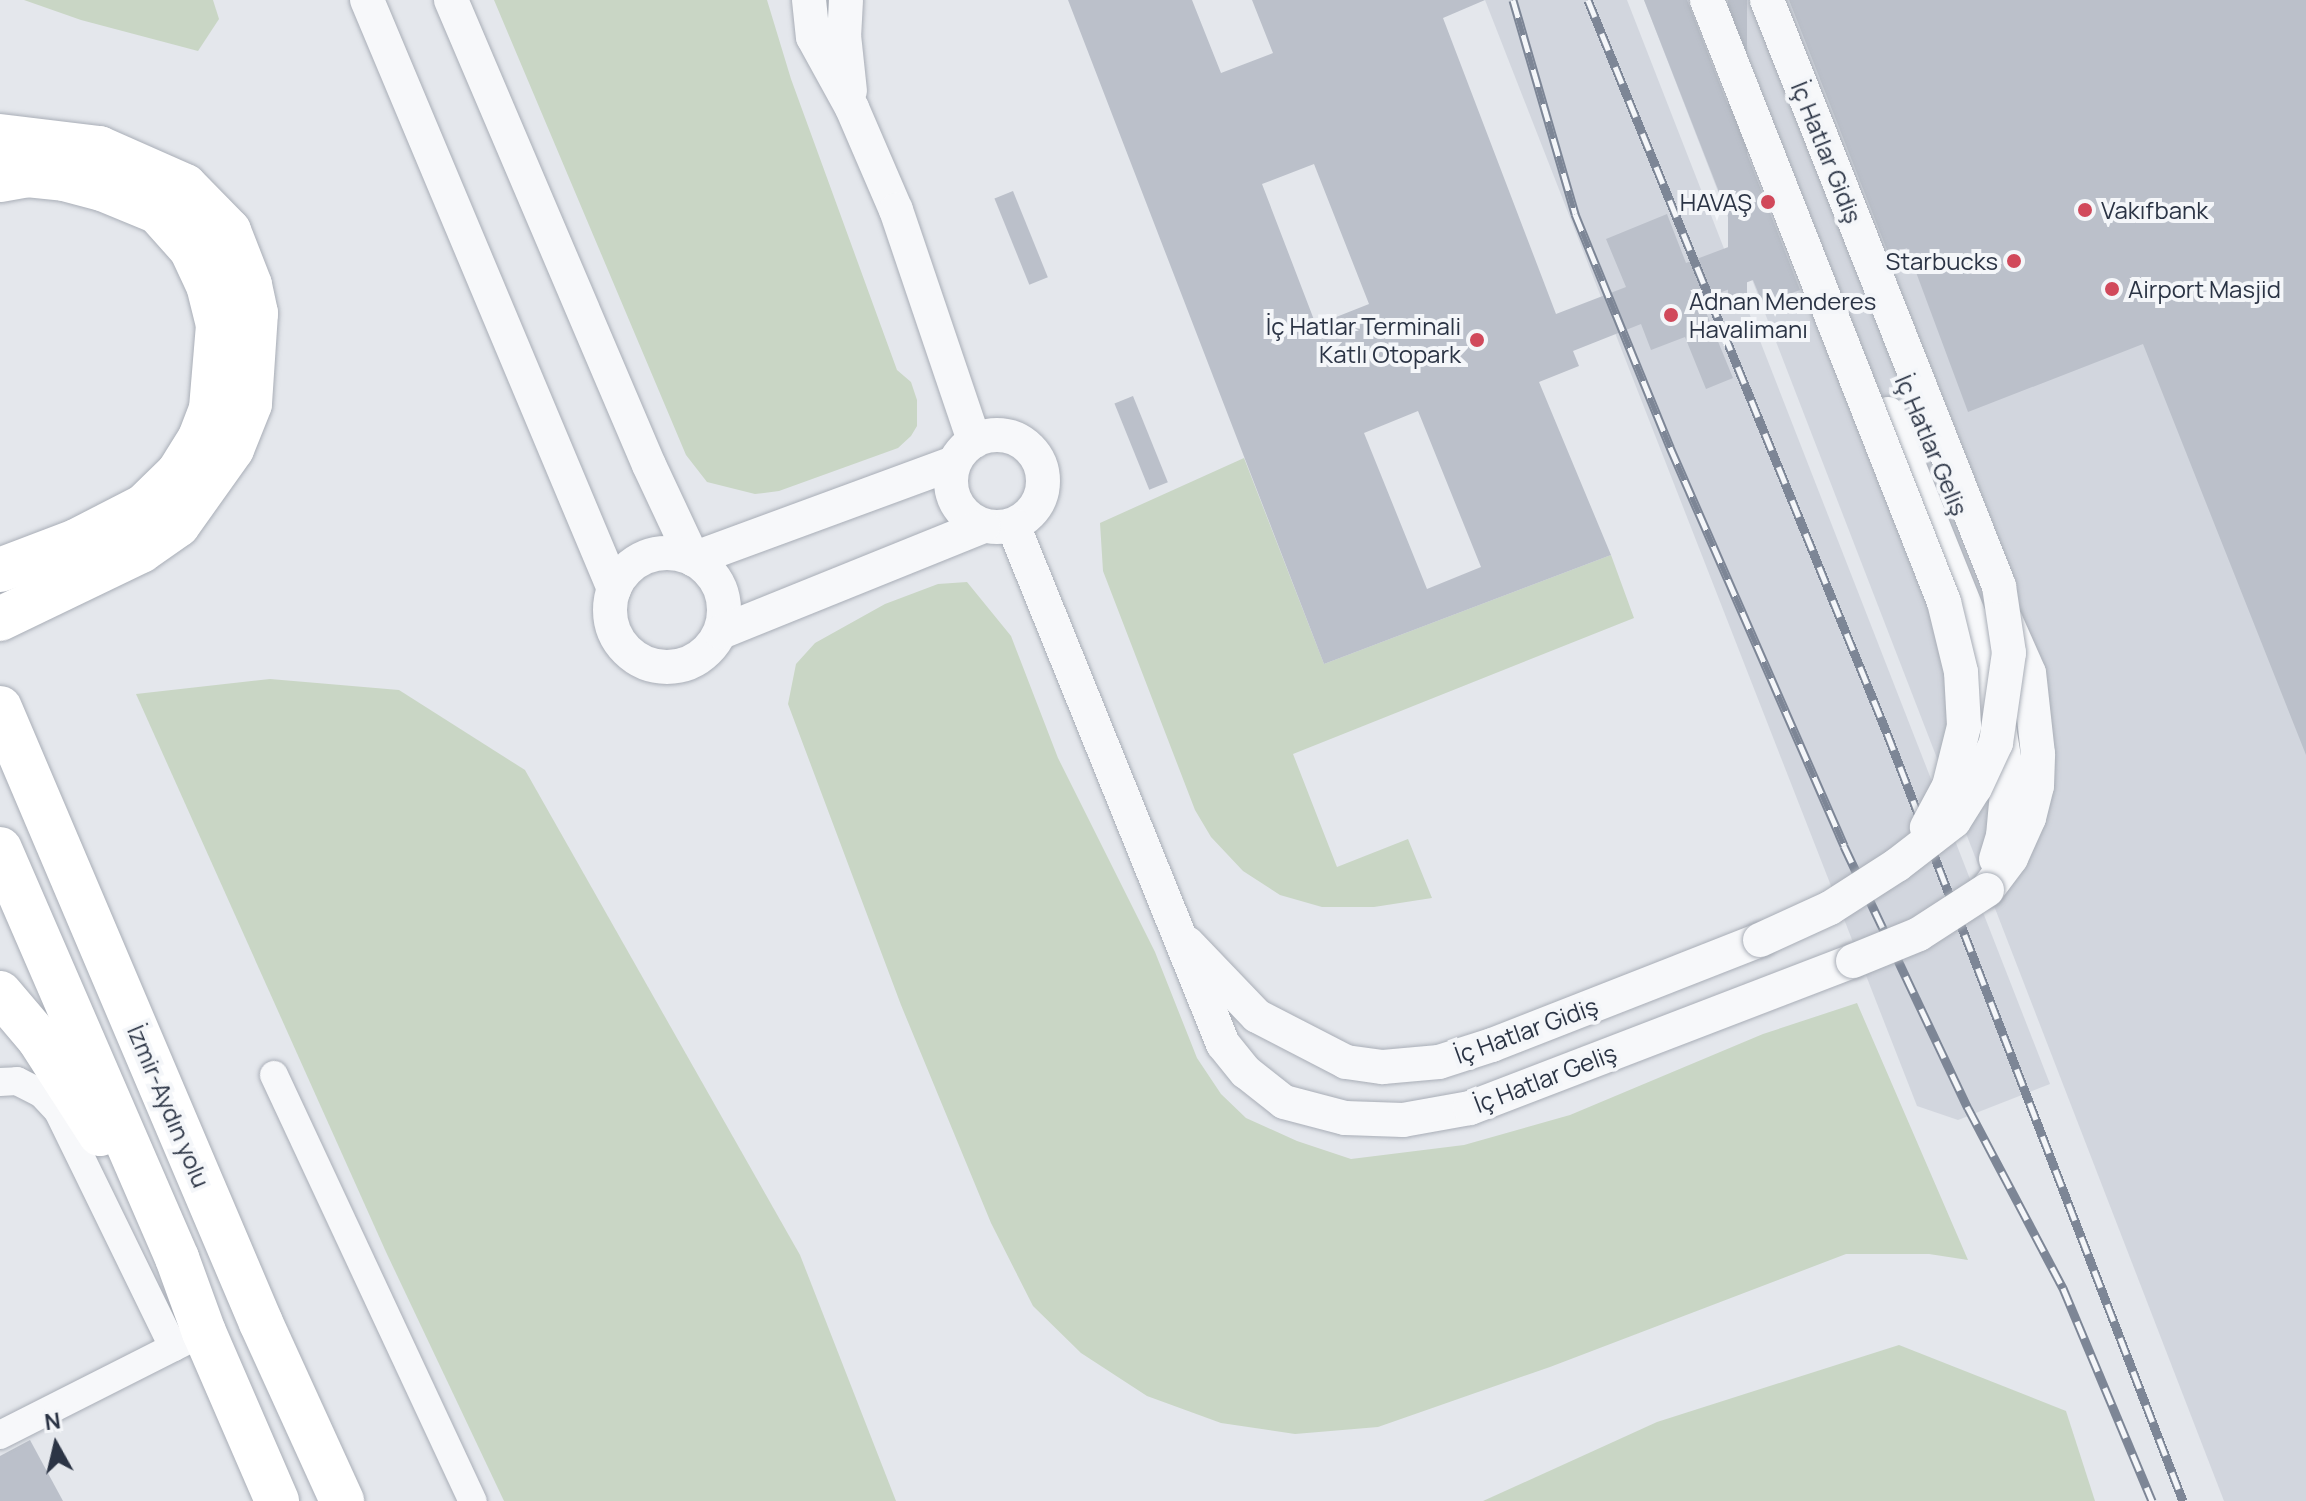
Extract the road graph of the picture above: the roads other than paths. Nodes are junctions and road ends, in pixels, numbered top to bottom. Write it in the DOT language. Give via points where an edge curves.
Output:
graph roads {
  1 [pos="367,0"];
  2 [pos="451,0"];
  3 [pos="809,0"];
  4 [pos="846,0"];
  5 [pos="1707,0"];
  6 [pos="1721,0"];
  7 [pos="1753,0"];
  8 [pos="1767,0"];
  9 [pos="852,108"];
  10 [pos="0,136"];
  11 [pos="0,180"];
  12 [pos="964,452"];
  13 [pos="998,525"];
  14 [pos="693,559"];
  15 [pos="0,570"];
  16 [pos="614,589"];
  17 [pos="16,612"];
  18 [pos="721,632"];
  19 [pos="0,708"];
  20 [pos="0,849"];
  21 [pos="1897,865"];
  22 [pos="1987,890"];
  23 [pos="1173,928"];
  24 [pos="0,993"];
  25 [pos="274,1075"];
  26 [pos="0,1082"];
  27 [pos="177,1258"];
  28 [pos="189,1339"];
  29 [pos="0,1435"];
  30 [pos="277,1501"];
  31 [pos="342,1501"];
  32 [pos="473,1501"];
  1 -- 16 [label="street"];
  2 -- 14 [label="street"];
  3 -- 9 [label="street" via="813,37"];
  4 -- 9 [label="street"];
  5 -- 21 [label="street, İç Hatlar Gidiş, bridge" via="1944,602 1961,672 1964,726 1949,786 1928,826"];
  6 -- 22 [label="street, İç Hatlar Geliş" via="1970,618 1993,692 2008,781 2003,836"];
  7 -- 22 [label="street, İç Hatlar Geliş" via="1919,419 2029,673 2037,786 2011,858"];
  8 -- 21 [label="street, İç Hatlar Gidiş, bridge" via="1999,586 2009,653 1996,743 1954,821"];
  9 -- 12 [label="street" via="896,210"];
  10 -- 17 [label="highway" via="99,148 185,186 229,231 256,313 250,404 232,449 178,525 141,551"];
  11 -- 15 [label="highway" via="27,175 64,179 158,212 191,249 218,325 211,409 179,472 144,506 76,541"];
  12 -- 13 [label="street" via="952,493 958,507"];
  12 -- 13 [label="street" via="1004,435 1031,449 1040,461 1044,476 1037,507"];
  12 -- 14 [label="street"];
  13 -- 18 [label="street"];
  13 -- 23 [label="street, İç Hatlar Geliş"];
  14 -- 16 [label="street" via="666,554 638,561"];
  14 -- 18 [label="street" via="719,586 724,604"];
  16 -- 18 [label="street" via="610,607 616,634 633,656 650,664 687,664"];
  19 -- 31 [label="highway, İzmir-Aydın yolu"];
  20 -- 27 [label="highway"];
  21 -- 23 [label="street, İç Hatlar Gidiş, bridge" via="1830,908 1760,940 1492,1045 1439,1062 1383,1067 1346,1062 1257,1016"];
  22 -- 23 [label="street, İç Hatlar Geliş, bridge" via="1919,934 1853,961 1470,1108 1403,1120 1345,1118 1284,1102 1246,1072 1223,1044"];
  24 -- 27 [label="highway" via="39,1039"];
  25 -- 32 [label="street"];
  26 -- 28 [label="street" via="17,1081 42,1094 58,1111"];
  27 -- 28 [label="highway"];
  28 -- 29 [label="street"];
  28 -- 30 [label="highway"];
}
